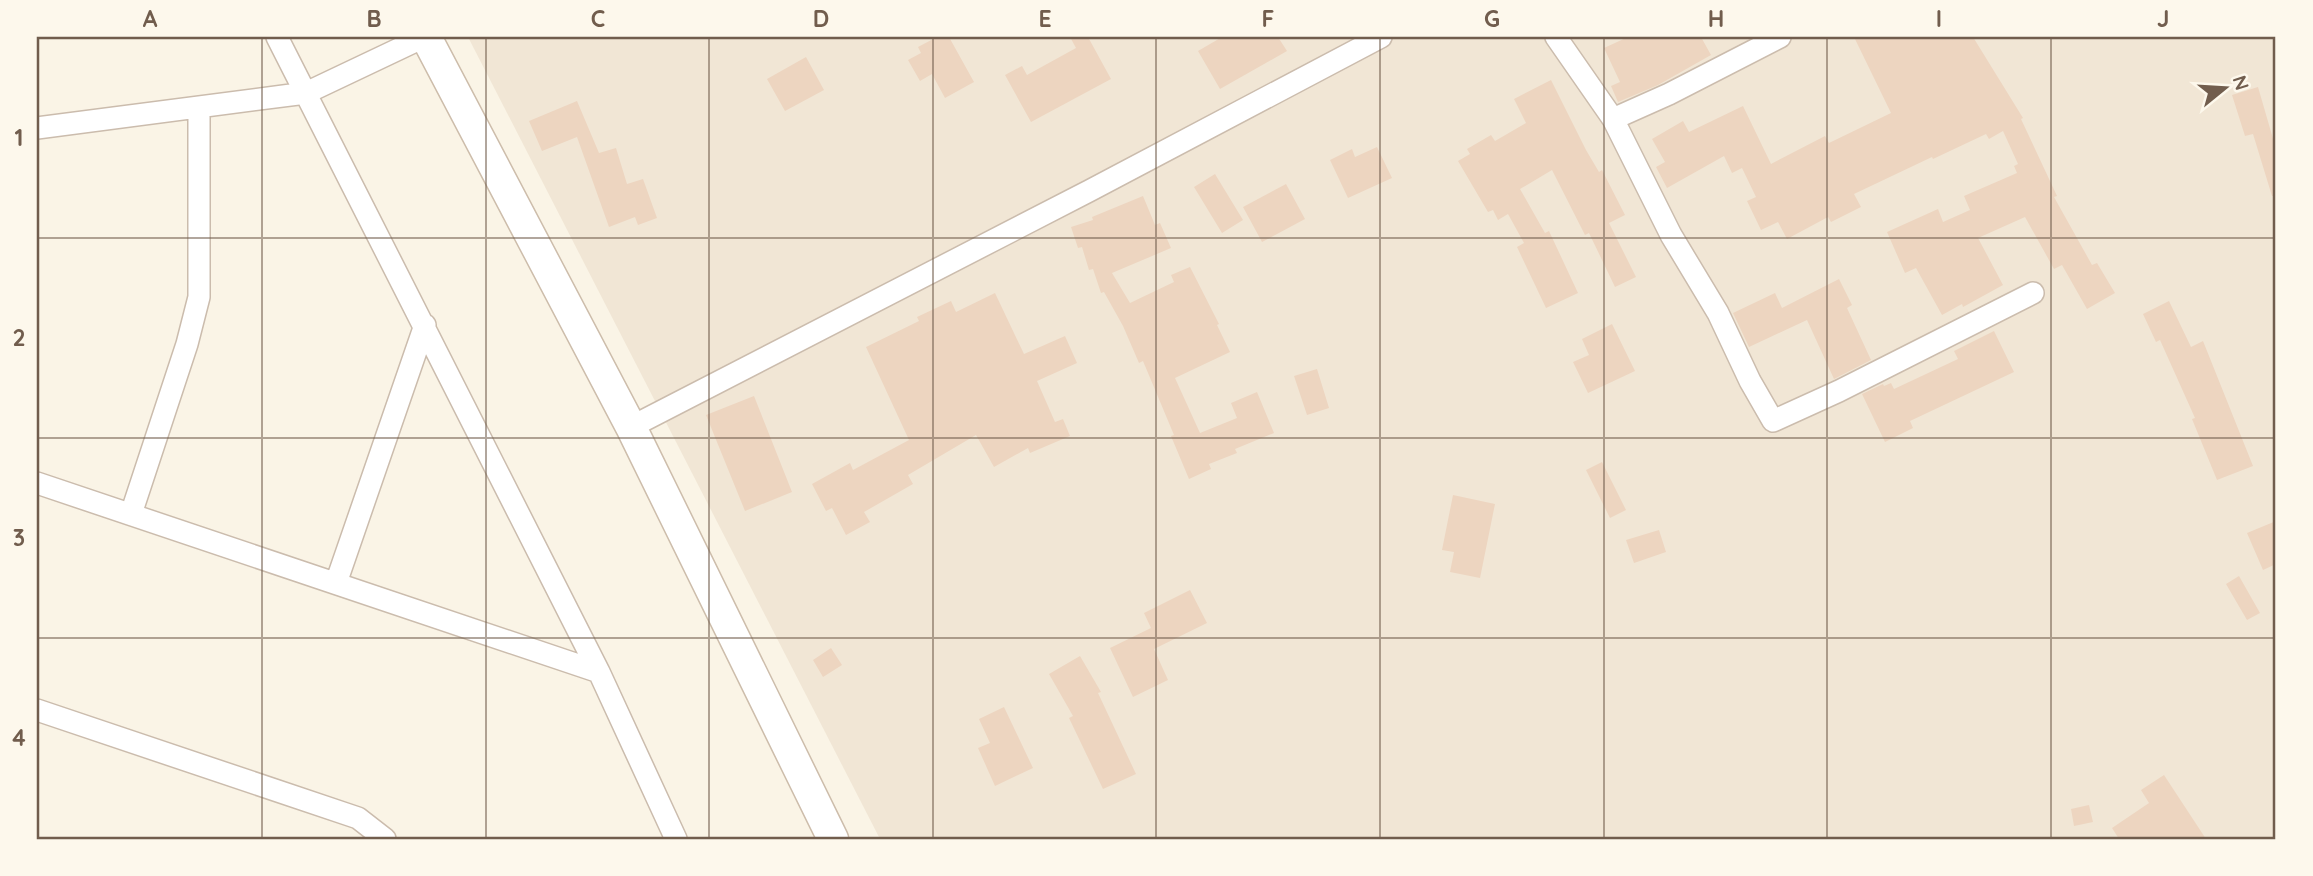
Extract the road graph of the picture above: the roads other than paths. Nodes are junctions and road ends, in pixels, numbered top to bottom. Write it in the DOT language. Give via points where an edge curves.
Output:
graph roads {
  1 [pos="277,37"];
  2 [pos="425,37"];
  3 [pos="1381,37"];
  4 [pos="1556,37"];
  5 [pos="1780,37"];
  6 [pos="306,93"];
  7 [pos="199,107"];
  8 [pos="1613,119"];
  9 [pos="37,128"];
  10 [pos="2033,293"];
  11 [pos="425,325"];
  12 [pos="631,427"];
  13 [pos="37,482"];
  14 [pos="131,514"];
  15 [pos="335,583"];
  16 [pos="599,672"];
  17 [pos="37,710"];
  18 [pos="385,839"];
  19 [pos="676,839"];
  20 [pos="833,839"];
  1 -- 6 [label="street"];
  2 -- 6 [label="street"];
  2 -- 12 [label="street"];
  3 -- 12 [label="street"];
  4 -- 8 [label="street"];
  5 -- 8 [label="street"];
  6 -- 7 [label="street"];
  6 -- 11 [label="street"];
  7 -- 9 [label="street"];
  7 -- 14 [label="street" via="199,297"];
  8 -- 10 [label="street" via="1773,421"];
  11 -- 15 [label="street"];
  11 -- 16 [label="street"];
  12 -- 20 [label="street"];
  13 -- 14 [label="street"];
  14 -- 15 [label="street"];
  15 -- 16 [label="street"];
  16 -- 19 [label="street"];
  17 -- 18 [label="street" via="358,818"];
}
